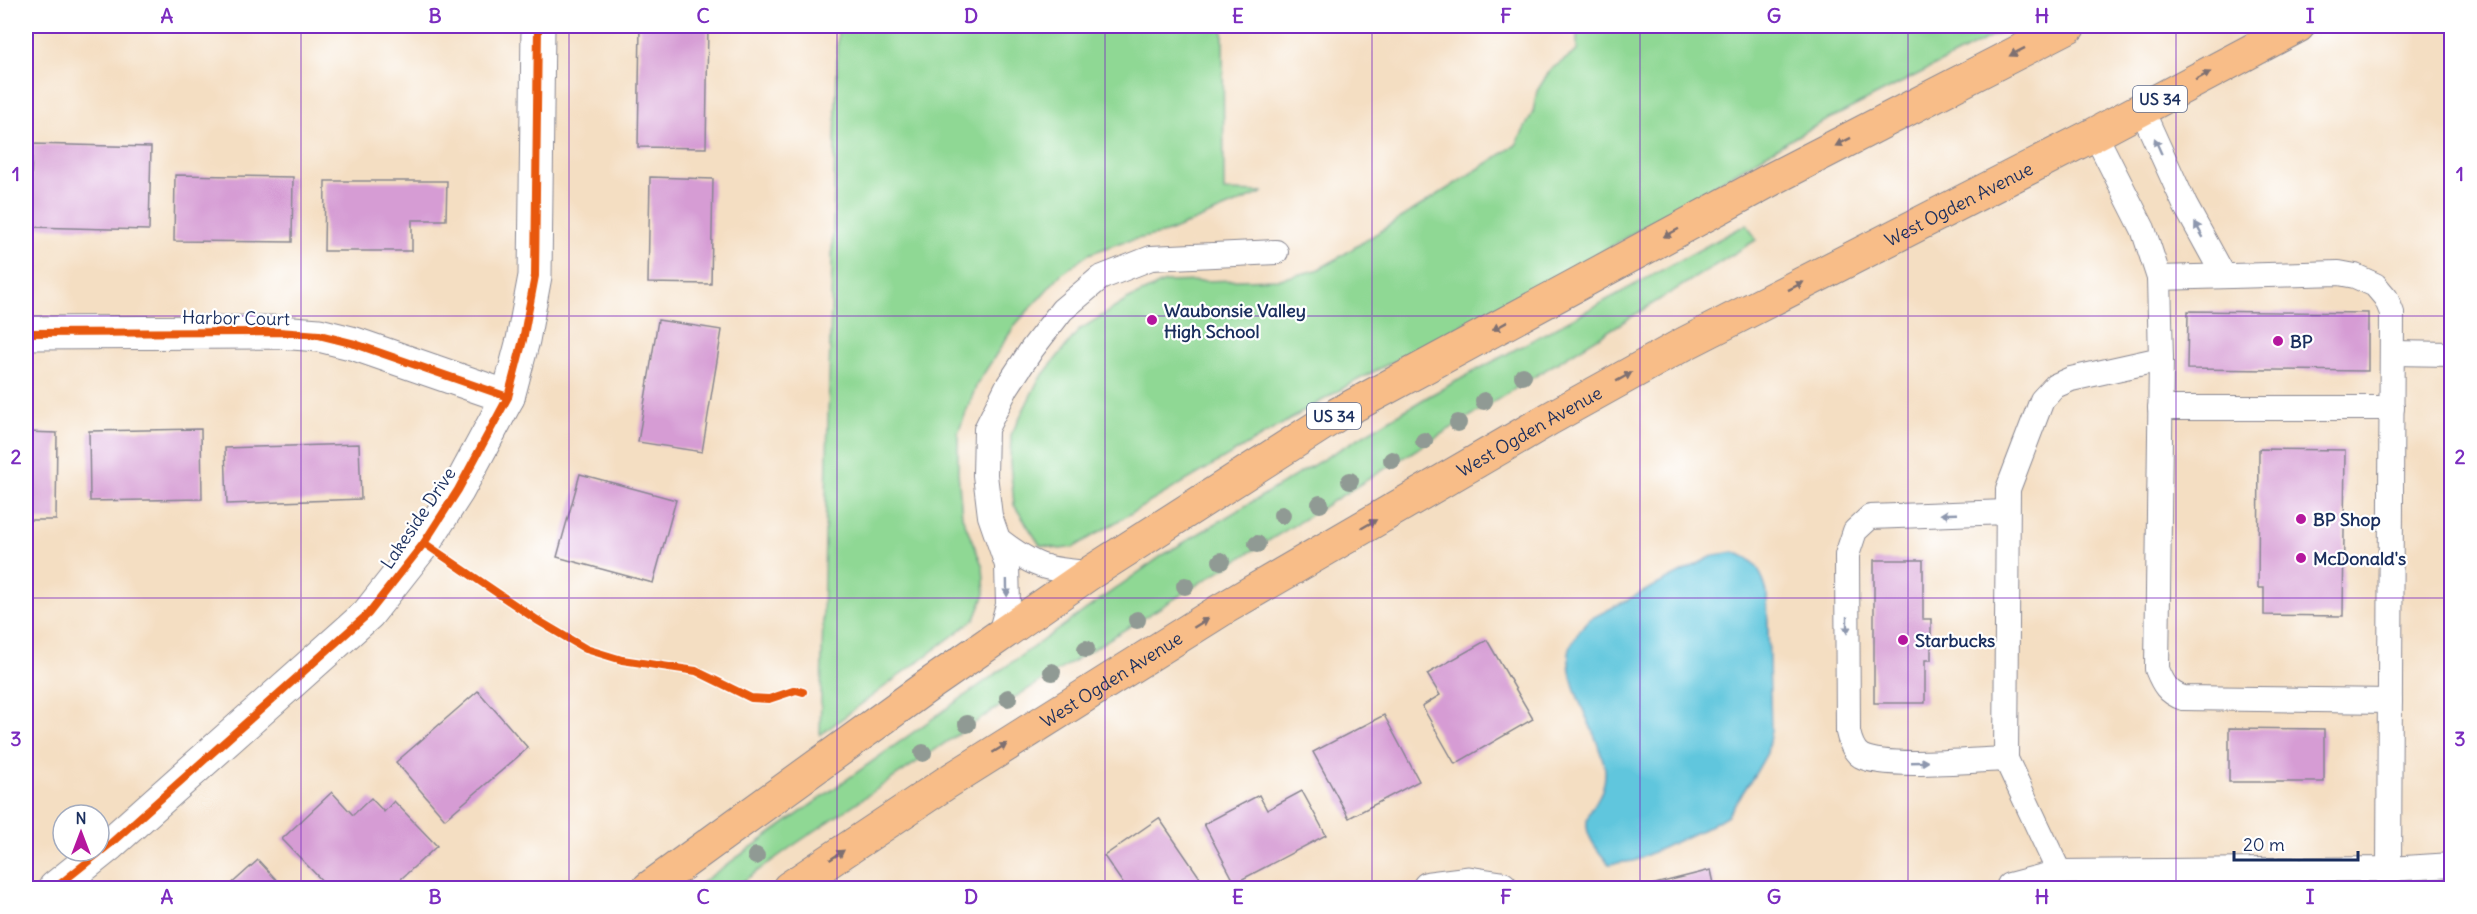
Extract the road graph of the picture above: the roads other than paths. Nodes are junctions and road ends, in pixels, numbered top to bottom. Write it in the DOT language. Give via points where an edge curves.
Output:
graph roads {
  1 [pos="538,26"];
  2 [pos="2068,26"];
  3 [pos="2298,26"];
  4 [pos="2141,108"];
  5 [pos="2095,134"];
  6 [pos="1276,252"];
  7 [pos="2224,276"];
  8 [pos="2159,278"];
  9 [pos="26,333"];
  10 [pos="2392,353"];
  11 [pos="2451,354"];
  12 [pos="2161,359"];
  13 [pos="508,397"];
  14 [pos="2160,408"];
  15 [pos="2392,408"];
  16 [pos="2007,512"];
  17 [pos="999,540"];
  18 [pos="1090,573"];
  19 [pos="999,637"];
  20 [pos="2390,701"];
  21 [pos="2006,759"];
  22 [pos="2451,865"];
  23 [pos="2059,872"];
  24 [pos="2389,879"];
  25 [pos="55,888"];
  26 [pos="649,888"];
  27 [pos="789,888"];
  28 [pos="1429,888"];
  29 [pos="1501,888"];
  30 [pos="2009,888"];
  1 -- 13 [label="street, Lakeside Drive" via="535,276"];
  2 -- 18 [label="main road, US 34, one-way" via="1772,179 1338,414"];
  4 -- 3 [label="main road, West Ogden Avenue / US 34, one-way"];
  4 -- 5 [label="main road, West Ogden Avenue / US 34"];
  7 -- 4 [label="lane, one-way" via="2180,194"];
  5 -- 8 [label="lane" via="2143,229"];
  27 -- 5 [label="main road, West Ogden Avenue / US 34, one-way" via="946,783 1221,610 1549,419 1684,344"];
  6 -- 17 [label="lane" via="1151,258 1100,278 1062,310 1006,387 986,429 985,475 990,516"];
  7 -- 8 [label="lane"];
  7 -- 10 [label="lane" via="2339,273 2375,285 2392,313"];
  8 -- 12 [label="lane"];
  9 -- 13 [label="street, Harbor Court" via="279,332 319,336 356,344"];
  10 -- 11 [label="lane"];
  10 -- 15 [label="lane"];
  12 -- 14 [label="lane"];
  12 -- 16 [label="lane" via="2055,386 2042,400 2008,489"];
  13 -- 25 [label="street, Lakeside Drive" via="458,490 424,543 368,614 110,844"];
  14 -- 15 [label="lane"];
  14 -- 20 [label="lane" via="2157,669 2167,689 2183,698"];
  15 -- 20 [label="lane"];
  16 -- 21 [label="lane"];
  16 -- 21 [label="lane, one-way" via="1870,517 1855,531 1847,555 1848,732 1856,751 1886,763"];
  17 -- 18 [label="lane" via="1022,558 1052,570"];
  17 -- 19 [label="lane, one-way" via="1007,565 1008,605"];
  18 -- 19 [label="main road, US 34"];
  19 -- 26 [label="main road, US 34"];
  20 -- 24 [label="lane"];
  21 -- 23 [label="lane"];
  22 -- 24 [label="lane"];
  23 -- 24 [label="lane"];
  23 -- 30 [label="lane"];
  28 -- 29 [label="street" via="1468,883"];
}
